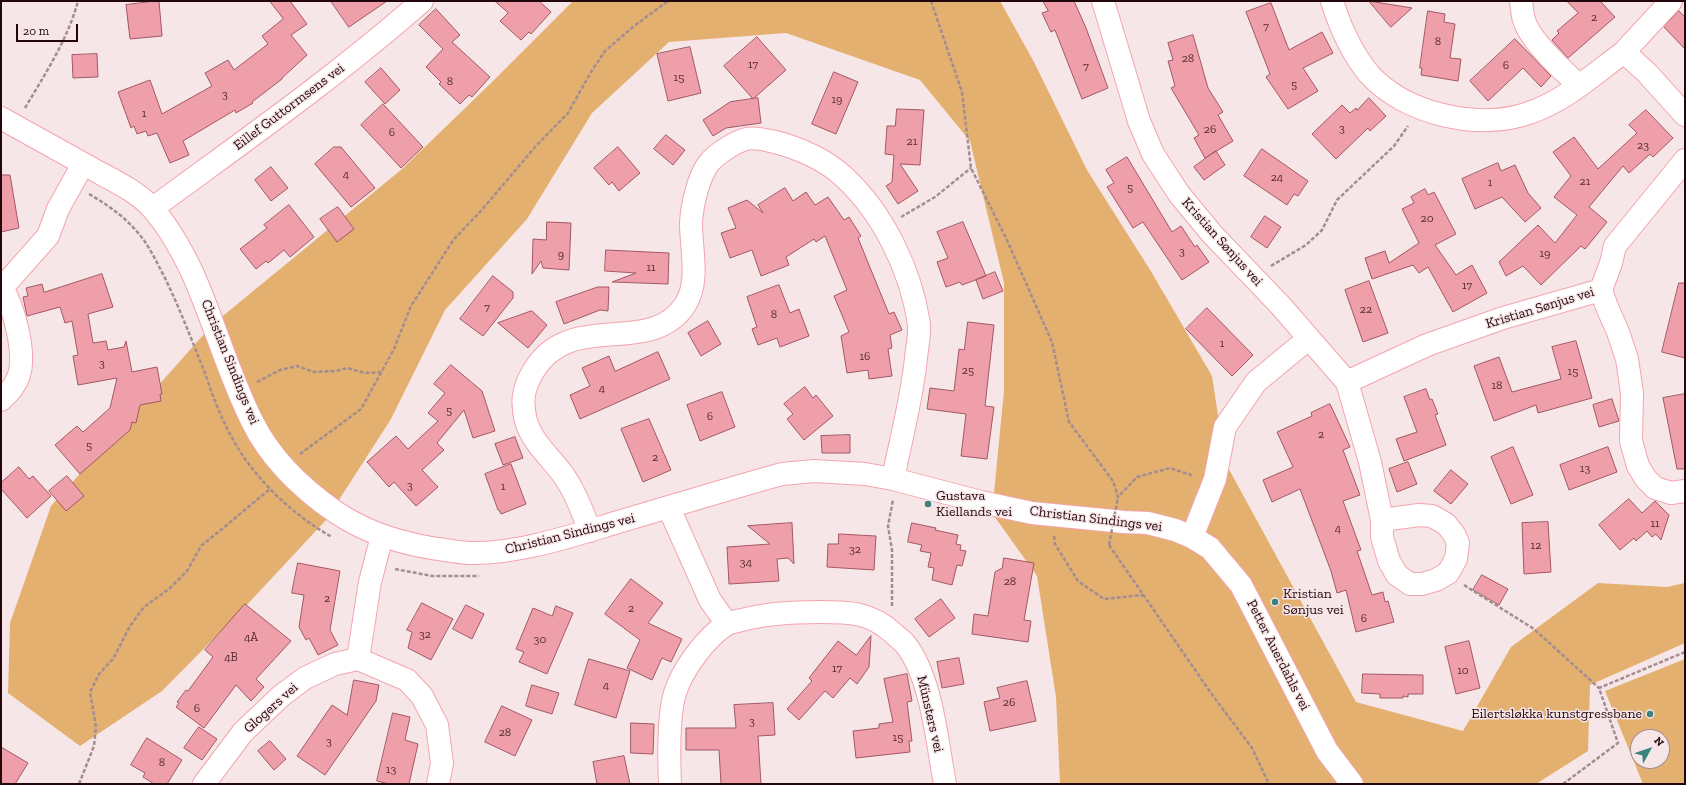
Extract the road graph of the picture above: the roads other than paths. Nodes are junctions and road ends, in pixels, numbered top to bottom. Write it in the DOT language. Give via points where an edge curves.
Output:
graph roads {
  1 [pos="422,1"];
  2 [pos="1103,1"];
  3 [pos="1332,1"];
  4 [pos="1521,1"];
  5 [pos="1671,1"];
  6 [pos="1624,52"];
  7 [pos="1579,86"];
  8 [pos="1685,115"];
  9 [pos="8,122"];
  10 [pos="1685,160"];
  11 [pos="83,164"];
  12 [pos="153,208"];
  13 [pos="1,288"];
  14 [pos="1601,290"];
  15 [pos="1308,340"];
  16 [pos="1347,382"];
  17 [pos="1,400"];
  18 [pos="1685,491"];
  19 [pos="891,492"];
  20 [pos="669,508"];
  21 [pos="1382,520"];
  22 [pos="590,531"];
  23 [pos="382,536"];
  24 [pos="1192,537"];
  25 [pos="728,624"];
  26 [pos="358,659"];
  27 [pos="204,784"];
  28 [pos="438,784"];
  29 [pos="670,784"];
  30 [pos="945,784"];
  31 [pos="1352,784"];
  1 -- 12 [label="street, Eillef Guttormsens vei" via="389,30 250,138"];
  2 -- 15 [label="street, Kristian Sønjus vei" via="1139,121 1153,154 1179,194 1212,234 1280,305"];
  3 -- 7 [label="street" via="1355,55 1370,75 1392,93 1421,108 1460,118 1512,118 1555,102"];
  4 -- 7 [label="street" via="1524,20 1529,30 1546,53"];
  5 -- 6 [label="street"];
  6 -- 7 [label="street"];
  6 -- 8 [label="street"];
  9 -- 11 [label="street, Christian Sindings vei"];
  10 -- 14 [label="street" via="1615,246"];
  11 -- 12 [label="street, Christian Sindings vei" via="142,198"];
  11 -- 13 [label="street" via="58,209 48,236"];
  12 -- 23 [label="street, Christian Sindings vei" via="180,247 204,299 253,422 282,466 318,500 350,521"];
  13 -- 17 [label="street" via="15,323 21,364 19,376"];
  14 -- 16 [label="street, Kristian Sønjus vei" via="1503,318 1427,345"];
  14 -- 18 [label="street" via="1627,359 1632,393 1631,441 1638,466 1655,488 1671,493"];
  15 -- 16 [label="street, Kristian Sønjus vei"];
  15 -- 24 [label="street" via="1256,382 1225,427 1215,479"];
  16 -- 21 [label="street, Kristian Sønjus vei" via="1370,462"];
  19 -- 20 [label="street, Christian Sindings vei" via="847,472 814,471 782,474"];
  19 -- 22 [label="street" via="913,388 920,327 912,289 901,260 884,227 844,176 796,148 770,141 747,139 723,150 708,163 698,185 691,222 694,267 691,292 684,306 661,326 637,333 594,335 568,341 552,349 526,382 523,401 529,430 567,480 578,499"];
  19 -- 24 [label="street, Christian Sindings vei" via="982,502 1032,513 1148,523"];
  20 -- 22 [label="street, Christian Sindings vei"];
  20 -- 25 [label="street" via="710,600"];
  21 -- 21 [label="street, Kristian Sønjus vei" via="1382,537 1389,561 1397,575 1410,584 1422,584 1448,573 1456,559 1458,543 1446,524 1432,516 1419,515"];
  22 -- 23 [label="street, Christian Sindings vei" via="504,551 469,554 414,546"];
  23 -- 26 [label="street" via="370,582"];
  24 -- 31 [label="street, Petter Auerdahls vei" via="1210,548 1241,585 1327,751"];
  25 -- 29 [label="street, Münsters vei" via="695,655 675,693 671,716"];
  25 -- 30 [label="street, Münsters vei" via="748,618 790,612 857,613 878,620 905,644 923,675"];
  26 -- 27 [label="street, Glogers vei" via="335,664 305,678 281,696 243,732"];
  26 -- 28 [label="street" via="407,680 422,696 437,725 442,763"];
}
